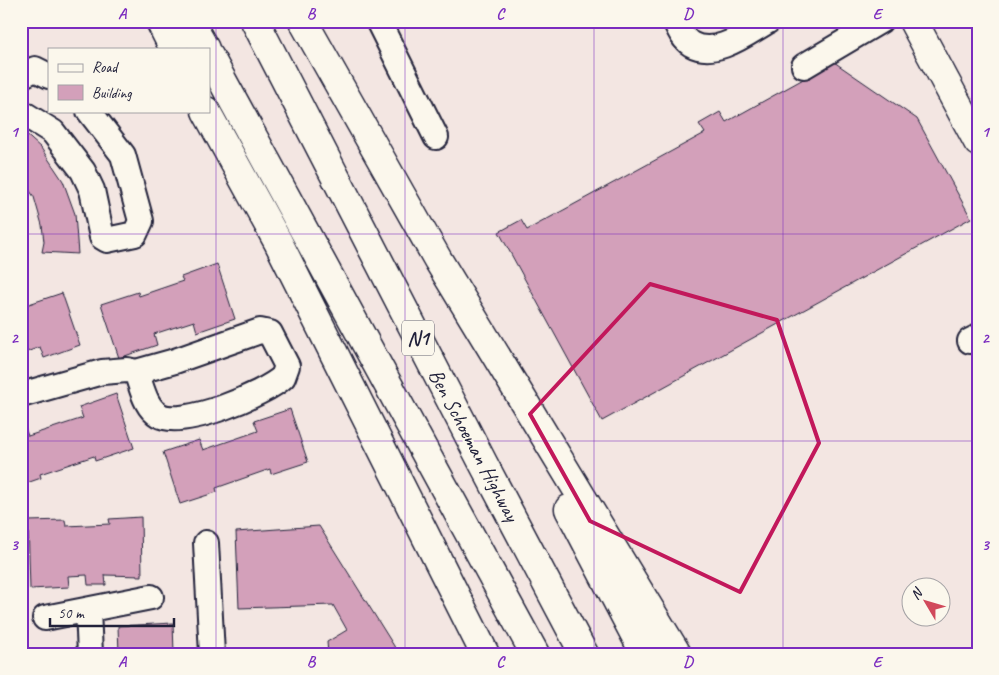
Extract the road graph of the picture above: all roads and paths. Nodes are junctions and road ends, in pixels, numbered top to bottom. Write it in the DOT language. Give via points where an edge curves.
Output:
graph roads {
  1 [pos="160,21"];
  2 [pos="189,21"];
  3 [pos="255,21"];
  4 [pos="303,21"];
  5 [pos="378,21"];
  6 [pos="675,21"];
  7 [pos="768,21"];
  8 [pos="880,21"];
  9 [pos="913,21"];
  10 [pos="174,48"];
  11 [pos="204,48"];
  12 [pos="210,58"];
  13 [pos="804,66"];
  14 [pos="21,76"];
  15 [pos="48,76"];
  16 [pos="21,112"];
  17 [pos="90,112"];
  18 [pos="207,112"];
  19 [pos="436,137"];
  20 [pos="978,142"];
  21 [pos="278,242"];
  22 [pos="438,260"];
  23 [pos="136,372"];
  24 [pos="21,395"];
  25 [pos="206,543"];
  26 [pos="151,597"];
  27 [pos="88,610"];
  28 [pos="46,618"];
  29 [pos="90,654"];
  30 [pos="212,654"];
  31 [pos="485,654"];
  32 [pos="500,654"];
  33 [pos="535,654"];
  34 [pos="584,654"];
  35 [pos="645,654"];
  36 [pos="677,654"];
  1 -- 10 [label="main road"];
  2 -- 11 [label="main road"];
  3 -- 34 [label="main road, Ben Schoeman Highway / N1"];
  4 -- 22 [label="main road"];
  5 -- 19 [label="street"];
  6 -- 7 [label="street" via="690,44 710,47 723,46"];
  8 -- 13 [label="street"];
  9 -- 20 [label="main road"];
  12 -- 33 [label="main road, N1"];
  14 -- 15 [label="street" via="35,69"];
  16 -- 17 [label="street" via="53,132 83,171 92,190 102,237 107,240 135,234 141,221 123,155"];
  18 -- 21 [label="main road"];
  21 -- 31 [label="main road"];
  21 -- 32 [label="main road"];
  22 -- 35 [label="main road"];
  22 -- 36 [label="main road"];
  23 -- 23 [label="street" via="175,362 260,330 270,333 287,366 283,377 262,391 205,413 178,418 160,416 150,408"];
  23 -- 24 [label="street" via="102,372"];
  25 -- 30 [label="street"];
  26 -- 27 [label="street"];
  27 -- 28 [label="street"];
  27 -- 29 [label="street"];
}
